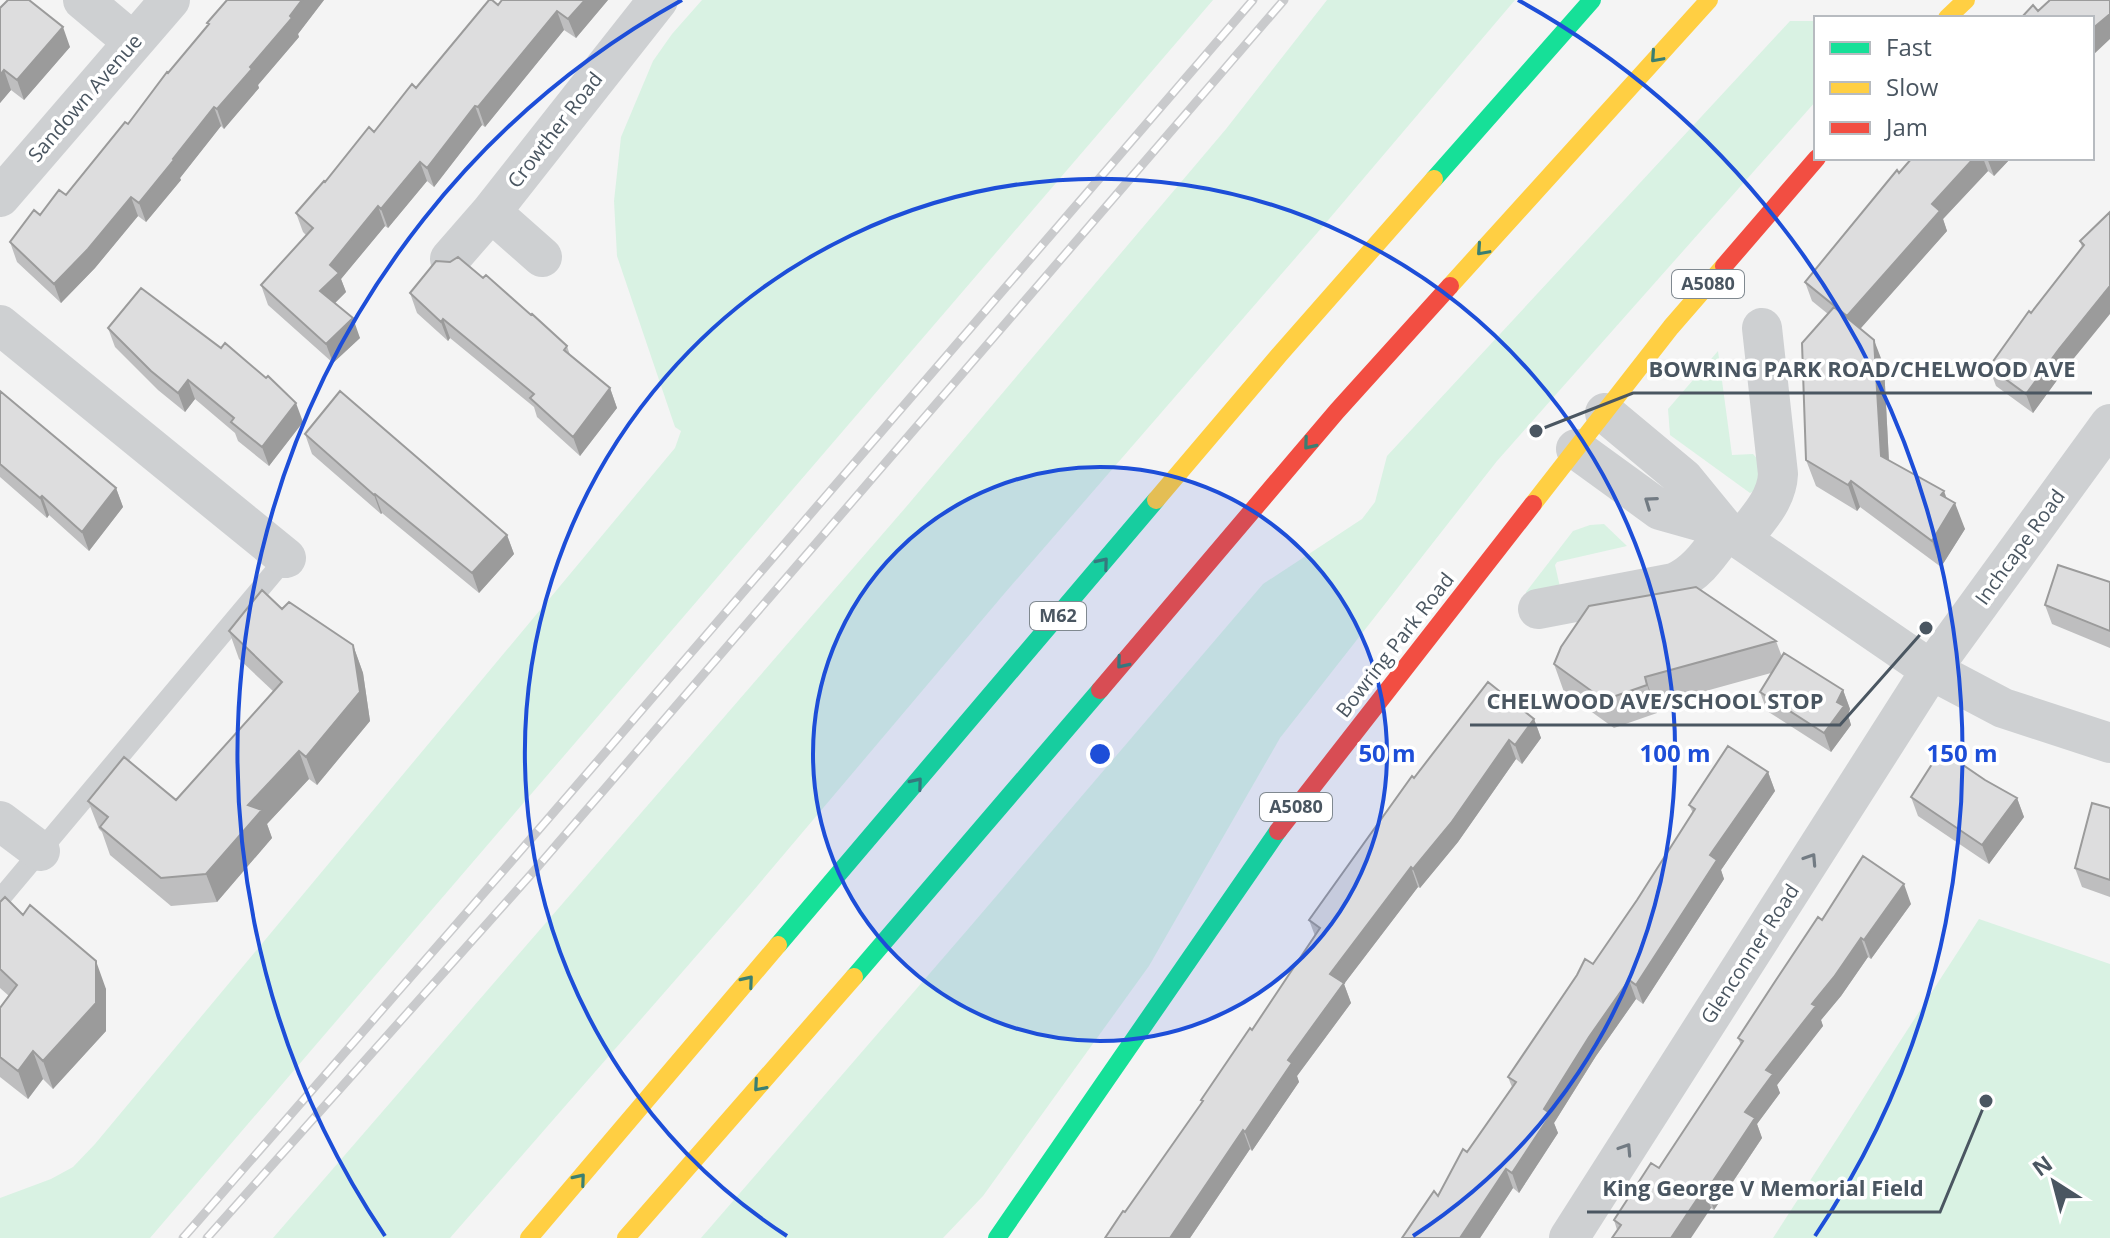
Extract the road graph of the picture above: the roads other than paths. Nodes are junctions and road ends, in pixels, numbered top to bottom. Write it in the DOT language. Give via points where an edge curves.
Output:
graph roads {
  1 [pos="83,0"];
  2 [pos="170,0"];
  3 [pos="658,0"];
  4 [pos="1592,0"];
  5 [pos="1709,0"];
  6 [pos="1966,0"];
  7 [pos="1949,16"];
  8 [pos="133,42"];
  9 [pos="1815,160"];
  10 [pos="0,197"];
  11 [pos="491,212"];
  12 [pos="542,257"];
  13 [pos="450,259"];
  14 [pos="0,325"];
  15 [pos="1762,328"];
  16 [pos="1605,413"];
  17 [pos="2110,424"];
  18 [pos="1576,449"];
  19 [pos="1731,533"];
  20 [pos="286,558"];
  21 [pos="1538,609"];
  22 [pos="1931,670"];
  23 [pos="2110,743"];
  24 [pos="0,821"];
  25 [pos="40,851"];
  26 [pos="0,899"];
  27 [pos="1035,1180"];
  28 [pos="529,1238"];
  29 [pos="626,1238"];
  30 [pos="981,1238"];
  31 [pos="997,1238"];
  32 [pos="1569,1238"];
  1 -- 8 [label="street"];
  2 -- 8 [label="street, Sandown Avenue"];
  3 -- 11 [label="street, Crowther Road"];
  28 -- 4 [label="main road, M62, one-way" via="1280,354"];
  5 -- 29 [label="main road, one-way" via="1337,411"];
  6 -- 7 [label="main road"];
  8 -- 10 [label="street, Sandown Avenue"];
  9 -- 16 [label="main road, Bowring Park Road / A5080" via="1671,327"];
  11 -- 12 [label="street"];
  11 -- 13 [label="street, Crowther Road"];
  14 -- 20 [label="street"];
  15 -- 19 [label="street" via="1778,485 1769,503"];
  16 -- 18 [label="main road, Bowring Park Road / A5080"];
  16 -- 19 [label="street" via="1683,478"];
  17 -- 22 [label="street, Inchcape Road"];
  19 -- 18 [label="street, one-way" via="1660,510"];
  18 -- 27 [label="main road, Bowring Park Road / A5080" via="1279,829"];
  19 -- 21 [label="street" via="1695,571 1674,583"];
  19 -- 22 [label="street"];
  20 -- 25 [label="lane"];
  22 -- 23 [label="street" via="2003,708"];
  32 -- 22 [label="street, Glenconner Road, one-way"];
  24 -- 25 [label="street"];
  25 -- 26 [label="lane"];
  27 -- 30 [label="main road, Bowring Park Road / A5080"];
  27 -- 31 [label="main road, Bowring Park Road / A5080"];
}
